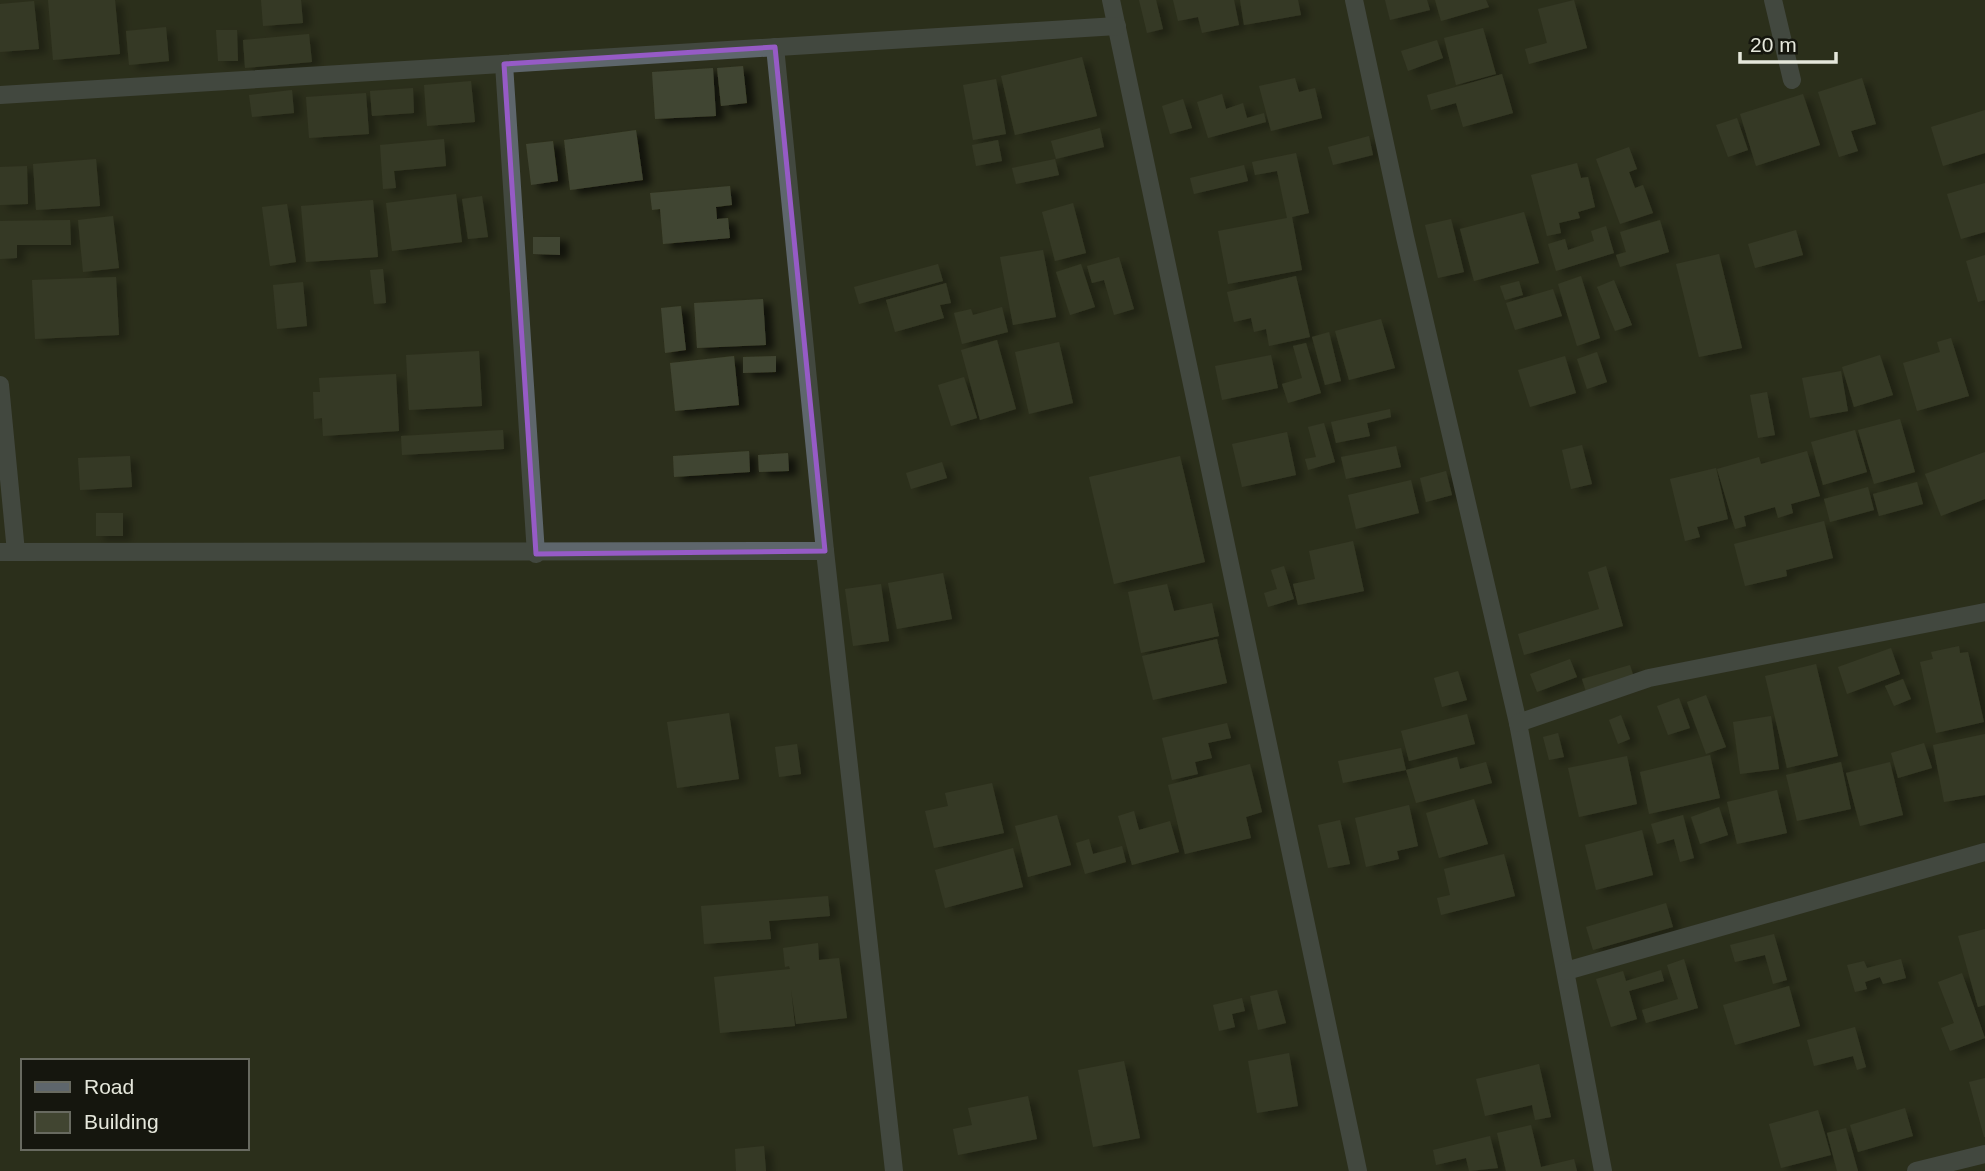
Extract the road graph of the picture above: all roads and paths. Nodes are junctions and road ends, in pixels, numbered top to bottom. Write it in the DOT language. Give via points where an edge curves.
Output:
graph roads {
  1 [pos="1111,0"];
  2 [pos="1354,0"];
  3 [pos="1773,0"];
  4 [pos="1117,26"];
  5 [pos="775,47"];
  6 [pos="504,64"];
  7 [pos="1792,80"];
  8 [pos="0,95"];
  9 [pos="0,385"];
  10 [pos="825,551"];
  11 [pos="8,552"];
  12 [pos="536,554"];
  13 [pos="1985,612"];
  14 [pos="1518,723"];
  15 [pos="1985,852"];
  16 [pos="1566,971"];
  17 [pos="1985,1154"];
  18 [pos="894,1171"];
  19 [pos="1358,1171"];
  20 [pos="1604,1171"];
  21 [pos="1916,1171"];
  1 -- 4 [label="street"];
  2 -- 14 [label="street"];
  3 -- 7 [label="street"];
  4 -- 5 [label="street"];
  4 -- 19 [label="street"];
  5 -- 6 [label="street"];
  5 -- 10 [label="street"];
  6 -- 8 [label="street"];
  6 -- 12 [label="street"];
  9 -- 11 [label="street"];
  10 -- 12 [label="street"];
  10 -- 18 [label="street"];
  11 -- 12 [label="street"];
  13 -- 14 [label="street" via="1649,678"];
  14 -- 16 [label="street"];
  15 -- 16 [label="street"];
  16 -- 20 [label="street"];
  17 -- 21 [label="street"];
}
